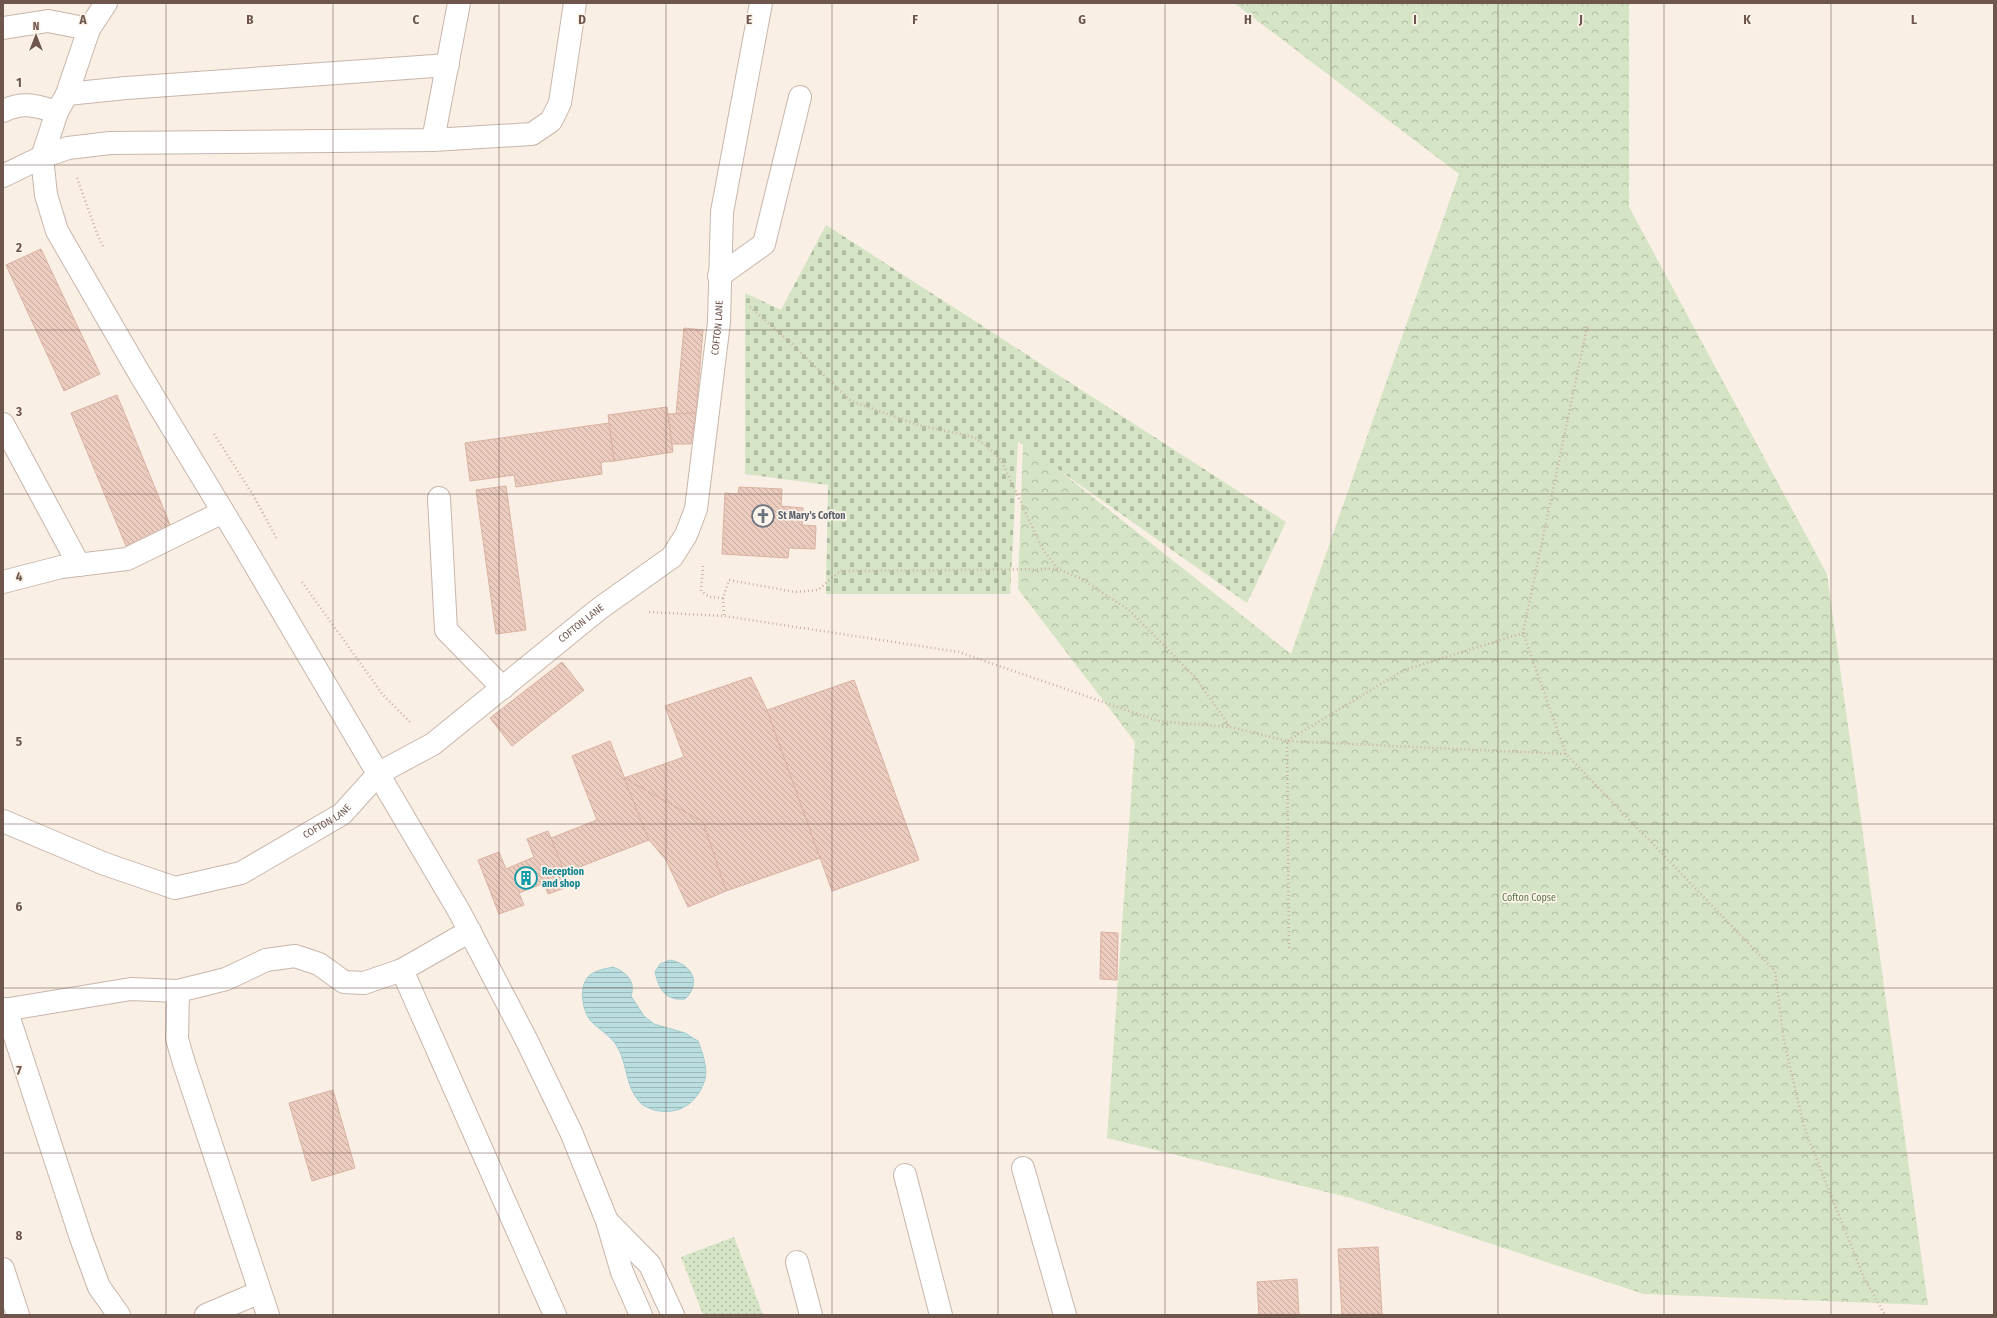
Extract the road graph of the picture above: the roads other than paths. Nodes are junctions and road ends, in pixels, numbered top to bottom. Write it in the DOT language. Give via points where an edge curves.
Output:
graph roads {
  1 [pos="106,3"];
  2 [pos="459,3"];
  3 [pos="575,3"];
  4 [pos="762,3"];
  5 [pos="3,28"];
  6 [pos="89,29"];
  7 [pos="448,65"];
  8 [pos="800,97"];
  9 [pos="62,103"];
  10 [pos="3,111"];
  11 [pos="433,140"];
  12 [pos="42,157"];
  13 [pos="3,176"];
  14 [pos="720,283"];
  15 [pos="3,424"];
  16 [pos="438,498"];
  17 [pos="223,512"];
  18 [pos="78,565"];
  19 [pos="3,582"];
  20 [pos="503,688"];
  21 [pos="379,774"];
  22 [pos="3,821"];
  23 [pos="470,931"];
  24 [pos="402,970"];
  25 [pos="178,991"];
  26 [pos="5,1010"];
  27 [pos="1023,1168"];
  28 [pos="905,1175"];
  29 [pos="607,1221"];
  30 [pos="797,1262"];
  31 [pos="3,1269"];
  32 [pos="260,1292"];
  33 [pos="18,1315"];
  34 [pos="119,1315"];
  35 [pos="206,1315"];
  36 [pos="268,1315"];
  37 [pos="555,1315"];
  38 [pos="641,1315"];
  39 [pos="673,1315"];
  40 [pos="812,1315"];
  41 [pos="941,1315"];
  42 [pos="1065,1315"];
  1 -- 6 [label="street"];
  2 -- 7 [label="street"];
  3 -- 11 [label="street" via="560,103 551,121 532,134"];
  4 -- 14 [label="street, COFTON LANE" via="722,212"];
  5 -- 6 [label="street" via="48,21"];
  6 -- 9 [label="street"];
  7 -- 9 [label="street" via="126,88"];
  7 -- 11 [label="street"];
  8 -- 14 [label="street" via="764,244"];
  9 -- 10 [label="street" via="14,106"];
  9 -- 12 [label="street"];
  11 -- 12 [label="street" via="110,143 68,148"];
  12 -- 13 [label="street"];
  12 -- 17 [label="street" via="46,195 57,231"];
  14 -- 20 [label="street, COFTON LANE" via="719,322 696,509 686,535 672,557 599,609"];
  15 -- 18 [label="street"];
  16 -- 20 [label="street" via="446,630"];
  17 -- 18 [label="street" via="127,559"];
  17 -- 21 [label="street"];
  18 -- 19 [label="street"];
  20 -- 21 [label="street, COFTON LANE" via="433,744"];
  21 -- 22 [label="street, COFTON LANE" via="342,814 241,873 174,888 105,864"];
  21 -- 23 [label="street"];
  23 -- 24 [label="street"];
  23 -- 29 [label="street" via="572,1132"];
  24 -- 25 [label="street" via="364,983 344,982 319,964 295,956 266,960 226,979"];
  24 -- 37 [label="street"];
  25 -- 26 [label="street" via="131,990"];
  25 -- 32 [label="street" via="177,1039"];
  26 -- 34 [label="street" via="97,1280"];
  27 -- 42 [label="street"];
  28 -- 41 [label="street"];
  29 -- 38 [label="street" via="622,1272"];
  29 -- 39 [label="street" via="650,1265"];
  30 -- 40 [label="street"];
  31 -- 33 [label="street"];
  32 -- 35 [label="street"];
  32 -- 36 [label="street"];
}
